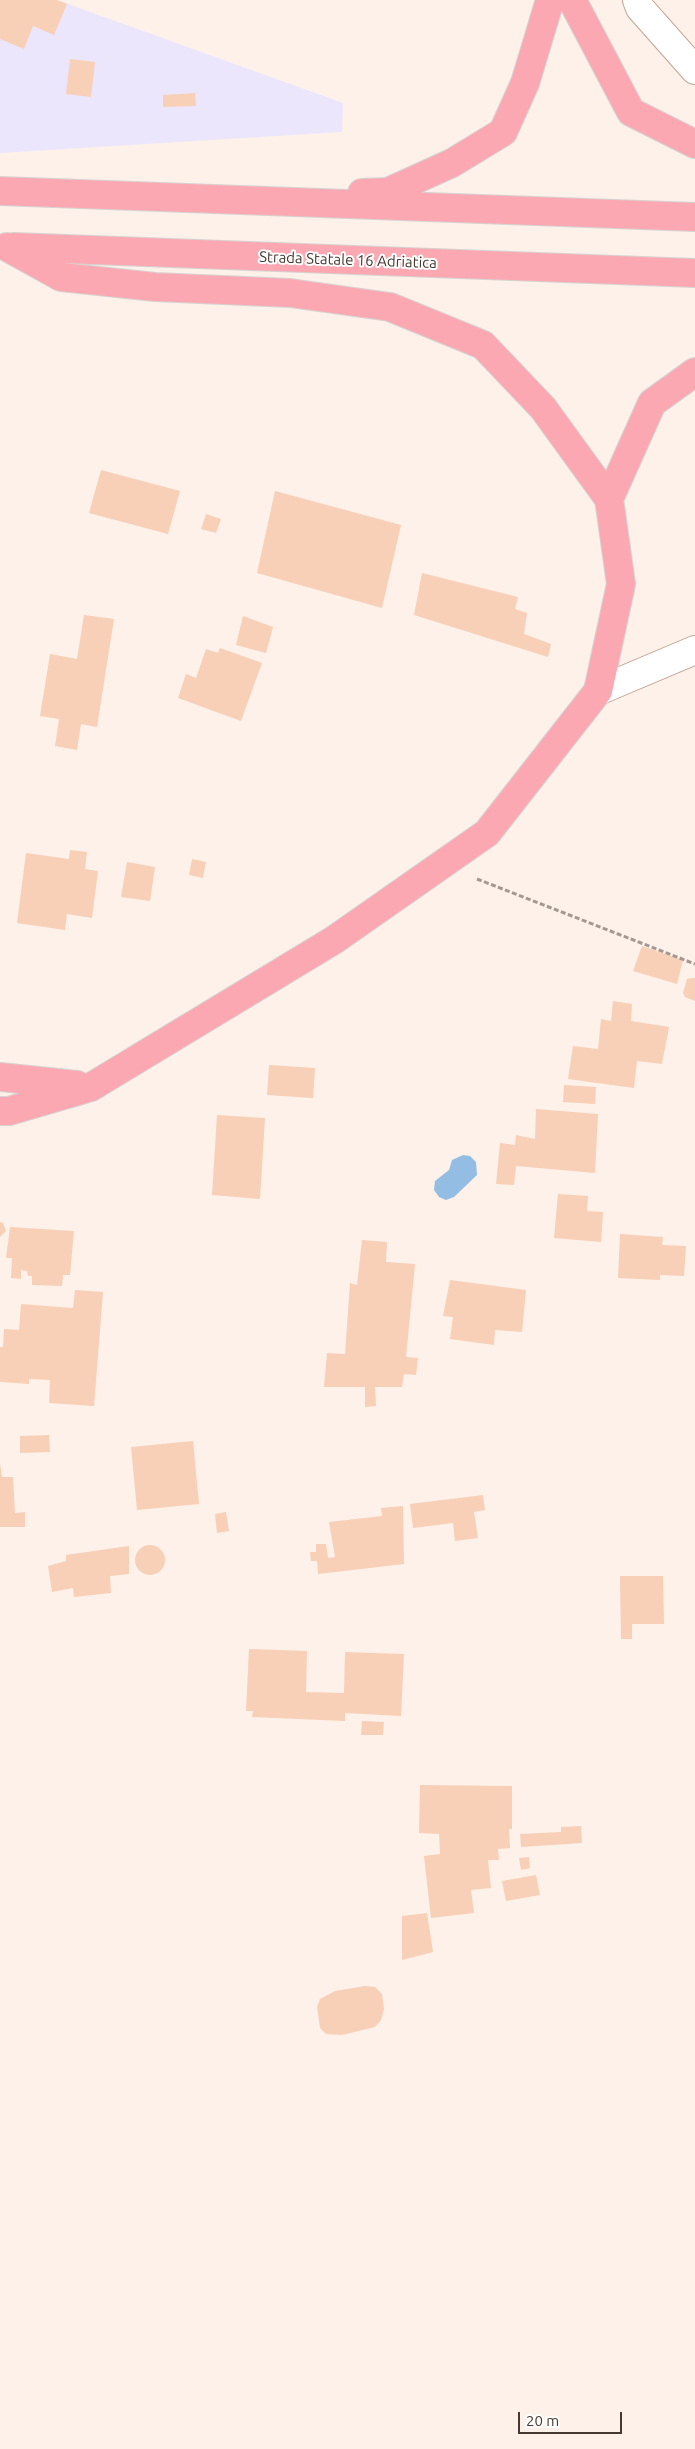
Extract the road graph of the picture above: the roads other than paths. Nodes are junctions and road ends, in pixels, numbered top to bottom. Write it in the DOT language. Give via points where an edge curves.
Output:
graph roads {
  1 [pos="550,0"];
  2 [pos="572,0"];
  3 [pos="637,0"];
  4 [pos="695,70"];
  5 [pos="695,144"];
  6 [pos="0,191"];
  7 [pos="214,199"];
  8 [pos="695,217"];
  9 [pos="4,247"];
  10 [pos="695,273"];
  11 [pos="695,372"];
  12 [pos="609,499"];
  13 [pos="695,650"];
  14 [pos="598,691"];
  15 [pos="0,1077"];
  16 [pos="90,1087"];
  17 [pos="0,1111"];
  1 -- 7 [label="highway" via="525,83 503,132 452,164 388,192"];
  2 -- 5 [label="highway" via="631,112"];
  3 -- 4 [label="street" via="640,8"];
  6 -- 7 [label="highway"];
  7 -- 8 [label="highway"];
  9 -- 10 [label="highway, Strada Statale 16 Adriatica"];
  9 -- 12 [label="highway" via="61,276 155,287 290,293 390,307 483,345 543,408"];
  11 -- 12 [label="highway" via="652,404"];
  12 -- 14 [label="highway" via="621,584"];
  13 -- 14 [label="street"];
  14 -- 16 [label="highway" via="487,833 334,940"];
  15 -- 16 [label="highway"];
  16 -- 17 [label="highway"];
}
